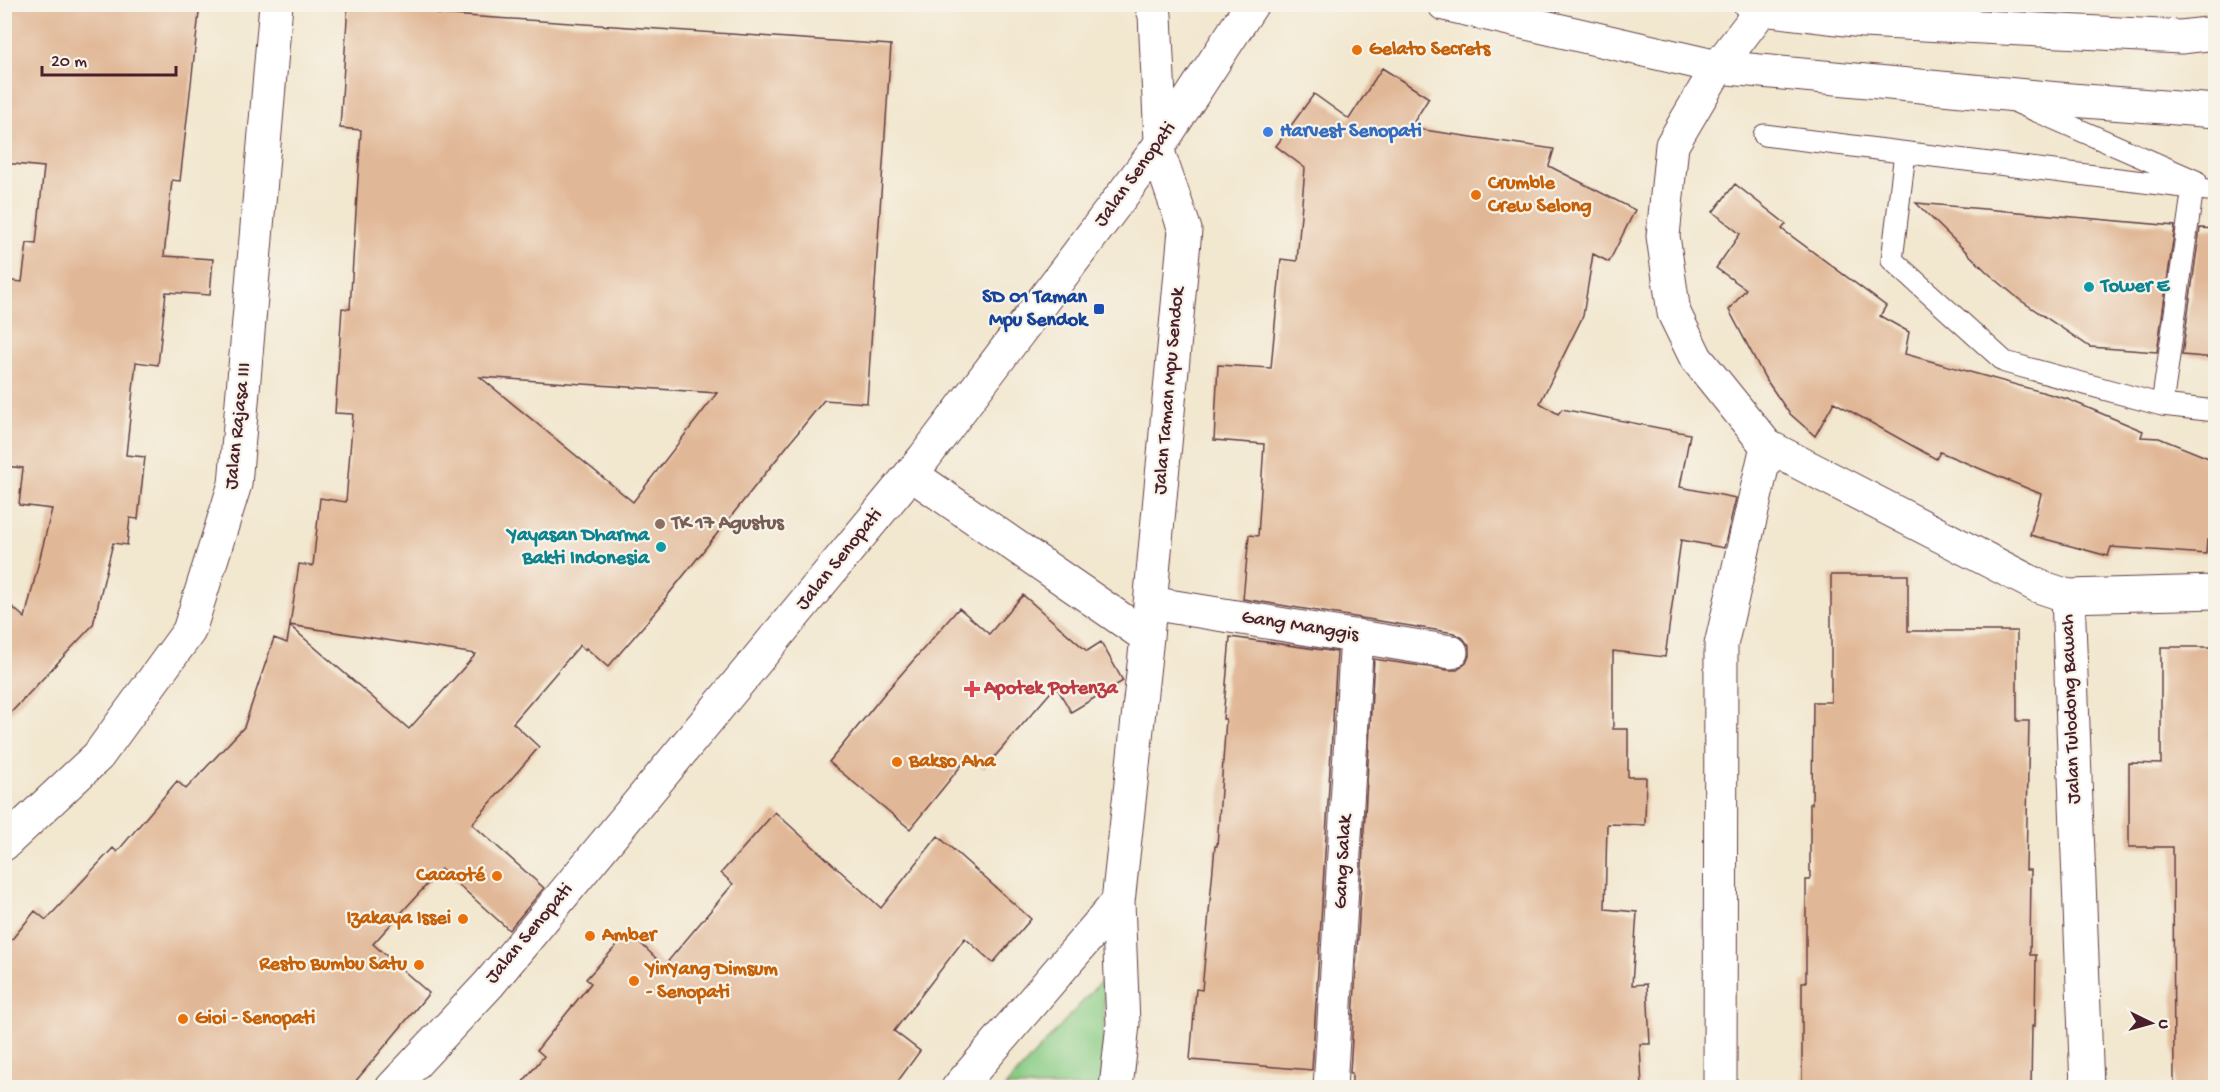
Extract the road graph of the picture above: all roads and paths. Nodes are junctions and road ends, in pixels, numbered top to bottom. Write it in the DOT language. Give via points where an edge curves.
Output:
graph roads {
  1 [pos="276,4"];
  2 [pos="1151,4"];
  3 [pos="1252,4"];
  4 [pos="1444,4"];
  5 [pos="1758,6"];
  6 [pos="2216,33"];
  7 [pos="1718,67"];
  8 [pos="1994,93"];
  9 [pos="2216,111"];
  10 [pos="1764,135"];
  11 [pos="1159,145"];
  12 [pos="1905,153"];
  13 [pos="2193,187"];
  14 [pos="2216,190"];
  15 [pos="2162,405"];
  16 [pos="2216,411"];
  17 [pos="1767,446"];
  18 [pos="911,474"];
  19 [pos="2216,591"];
  20 [pos="2068,596"];
  21 [pos="1150,603"];
  22 [pos="1357,636"];
  23 [pos="1147,637"];
  24 [pos="1451,652"];
  25 [pos="4,844"];
  26 [pos="1118,902"];
  27 [pos="392,1088"];
  28 [pos="958,1088"];
  29 [pos="1116,1088"];
  30 [pos="1330,1088"];
  31 [pos="1720,1088"];
  32 [pos="2087,1088"];
  1 -- 25 [label="street, Jalan Rajasa III" via="236,484 189,631 98,756"];
  2 -- 11 [label="street, Jalan Taman Mpu Sendok" via="1155,15"];
  3 -- 11 [label="street, Jalan Senopati"];
  4 -- 7 [label="street"];
  5 -- 6 [label="street" via="1863,21 2181,37"];
  5 -- 7 [label="street, Jalan Tulodong Bawah"];
  7 -- 8 [label="street"];
  7 -- 17 [label="street, Jalan Tulodong Bawah" via="1672,146 1663,236 1674,313 1696,358"];
  8 -- 9 [label="street"];
  8 -- 14 [label="lane"];
  10 -- 12 [label="lane"];
  11 -- 18 [label="street, Jalan Senopati"];
  11 -- 21 [label="street, Jalan Taman Mpu Sendok" via="1185,230"];
  12 -- 13 [label="lane"];
  12 -- 15 [label="lane" via="1892,260 2006,362"];
  13 -- 14 [label="lane"];
  13 -- 15 [label="lane"];
  15 -- 16 [label="lane"];
  17 -- 20 [label="street, Jalan Tulodong Bawah" via="2038,586"];
  17 -- 31 [label="street" via="1721,645"];
  18 -- 23 [label="street"];
  18 -- 27 [label="street, Jalan Senopati" via="489,984"];
  19 -- 20 [label="street"];
  20 -- 32 [label="street, Jalan Tulodong Bawah"];
  21 -- 22 [label="street, Gang Manggis"];
  21 -- 23 [label="street, Jalan Taman Mpu Sendok"];
  22 -- 24 [label="street, Gang Manggis"];
  22 -- 30 [label="street, Gang Salak"];
  23 -- 26 [label="street, Jalan Taman Mpu Sendok"];
  26 -- 28 [label="street"];
  26 -- 29 [label="street, Jalan Taman Mpu Sendok" via="1123,1024"];
}
